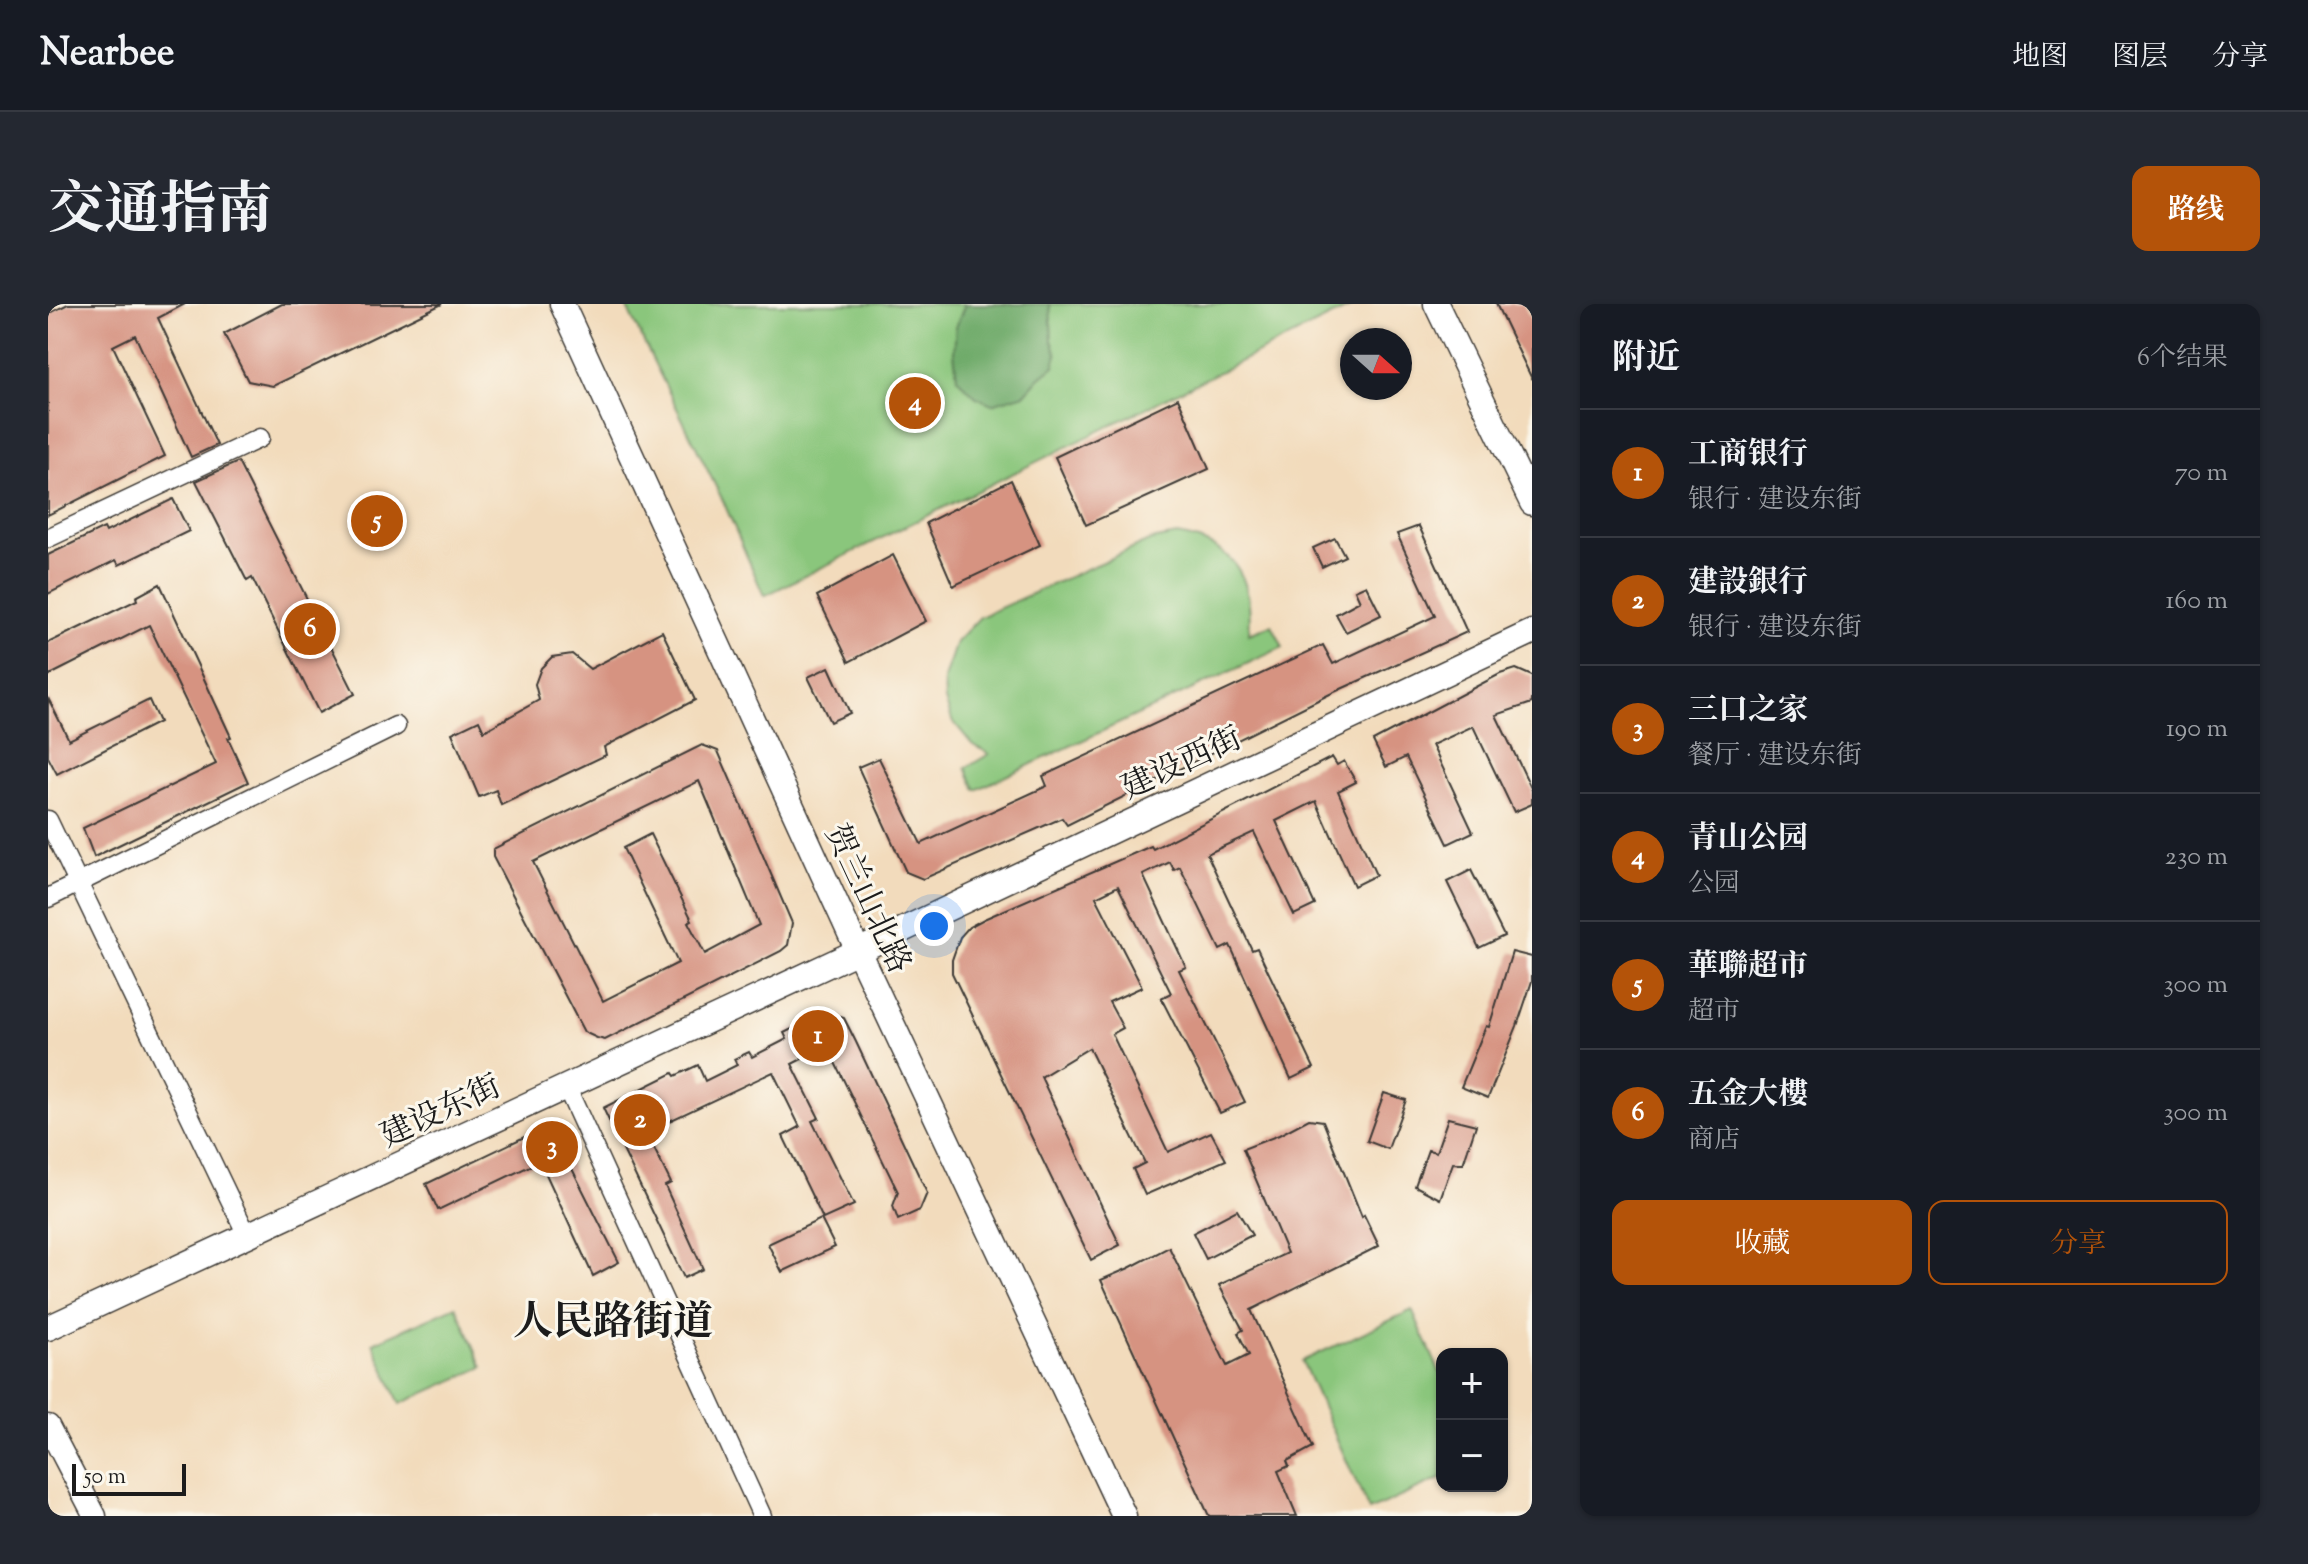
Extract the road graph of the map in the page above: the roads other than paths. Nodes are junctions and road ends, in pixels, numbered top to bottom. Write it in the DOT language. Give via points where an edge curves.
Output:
graph roads {
  1 [pos="562,304"];
  2 [pos="1436,304"];
  3 [pos="260,438"];
  4 [pos="1532,503"];
  5 [pos="48,538"];
  6 [pos="1532,632"];
  7 [pos="396,726"];
  8 [pos="48,820"];
  9 [pos="79,884"];
  10 [pos="48,898"];
  11 [pos="858,951"];
  12 [pos="566,1086"];
  13 [pos="247,1235"];
  14 [pos="48,1328"];
  15 [pos="48,1426"];
  16 [pos="95,1516"];
  17 [pos="762,1516"];
  18 [pos="1124,1516"];
  1 -- 11 [label="main road, 贺兰山北路"];
  2 -- 4 [label="main road"];
  3 -- 5 [label="street"];
  6 -- 11 [label="main road, 建设西街"];
  7 -- 9 [label="street"];
  8 -- 9 [label="street"];
  9 -- 10 [label="street"];
  9 -- 13 [label="street"];
  11 -- 12 [label="main road, 建设东街"];
  11 -- 18 [label="main road, 贺兰山北路"];
  12 -- 13 [label="main road, 建设东街"];
  12 -- 17 [label="street"];
  13 -- 14 [label="main road, 建设东街"];
  15 -- 16 [label="street"];
}
